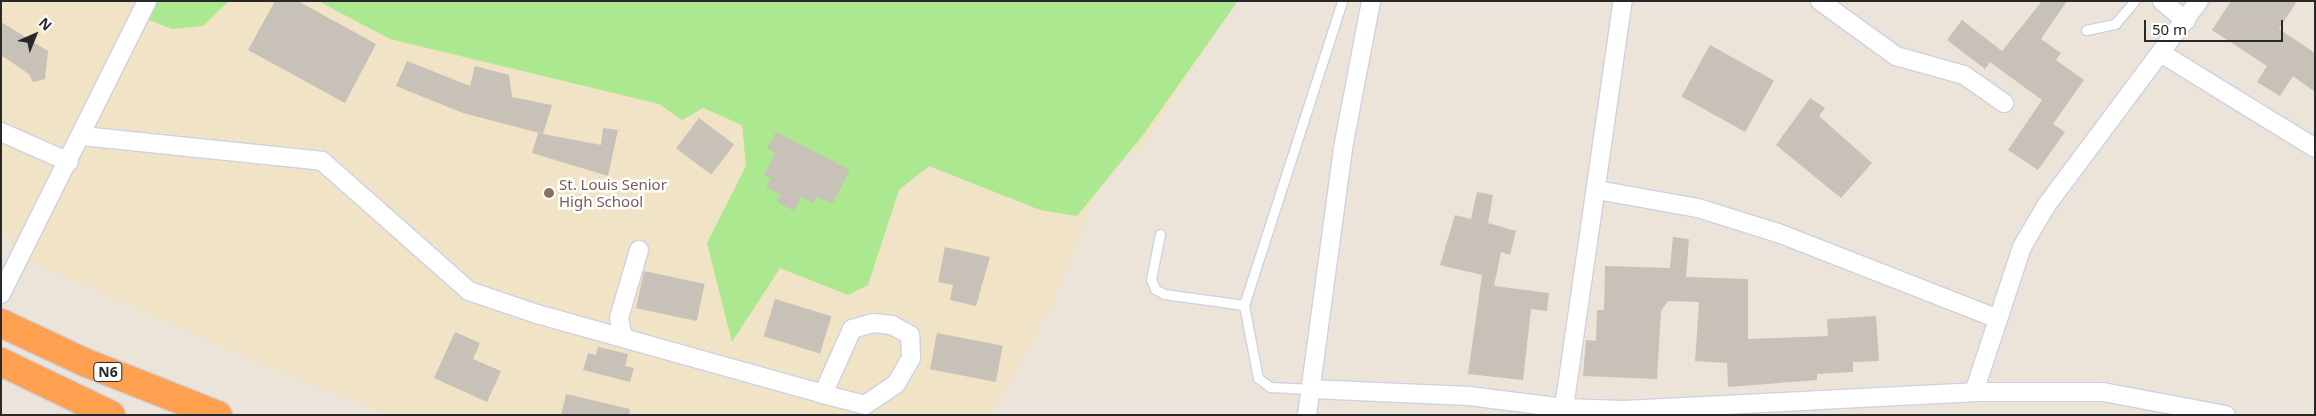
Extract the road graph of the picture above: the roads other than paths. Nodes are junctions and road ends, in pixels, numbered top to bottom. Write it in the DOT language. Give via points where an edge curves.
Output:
graph roads {
  1 [pos="147,1"];
  2 [pos="1342,1"];
  3 [pos="1371,1"];
  4 [pos="1623,1"];
  5 [pos="1820,1"];
  6 [pos="2134,1"];
  7 [pos="2162,1"];
  8 [pos="2199,1"];
  9 [pos="2186,21"];
  10 [pos="2086,30"];
  11 [pos="2164,55"];
  12 [pos="2004,103"];
  13 [pos="1,132"];
  14 [pos="82,136"];
  15 [pos="2315,148"];
  16 [pos="69,162"];
  17 [pos="1597,190"];
  18 [pos="1160,234"];
  19 [pos="639,250"];
  20 [pos="1,294"];
  21 [pos="1244,305"];
  22 [pos="1996,318"];
  23 [pos="1,324"];
  24 [pos="623,337"];
  25 [pos="1,362"];
  26 [pos="1311,389"];
  27 [pos="1974,392"];
  28 [pos="823,394"];
  29 [pos="1564,408"];
  30 [pos="1835,408"];
  31 [pos="1693,411"];
  32 [pos="1588,412"];
  33 [pos="111,415"];
  34 [pos="218,415"];
  35 [pos="1307,415"];
  36 [pos="2226,415"];
  1 -- 14 [label="street"];
  2 -- 21 [label="lane"];
  3 -- 26 [label="street" via="1343,148"];
  4 -- 17 [label="street"];
  5 -- 12 [label="street" via="1896,56 1964,75"];
  6 -- 10 [label="lane" via="2115,24"];
  7 -- 9 [label="street"];
  8 -- 9 [label="street"];
  9 -- 11 [label="street"];
  11 -- 15 [label="street"];
  11 -- 22 [label="street" via="2046,206 2022,247"];
  13 -- 16 [label="street"];
  14 -- 16 [label="street"];
  14 -- 24 [label="street" via="322,161 469,291"];
  16 -- 20 [label="street"];
  17 -- 22 [label="street" via="1698,208 1778,233"];
  17 -- 29 [label="street"];
  18 -- 21 [label="lane" via="1152,279 1155,289 1164,294"];
  19 -- 24 [label="street" via="619,318"];
  21 -- 26 [label="lane" via="1258,378 1270,387"];
  22 -- 27 [label="street"];
  23 -- 34 [label="highway, N6" via="84,362"];
  24 -- 28 [label="street"];
  25 -- 33 [label="highway, N6"];
  26 -- 29 [label="street" via="1469,396"];
  26 -- 35 [label="street"];
  27 -- 30 [label="street"];
  27 -- 36 [label="street" via="2103,392"];
  28 -- 28 [label="street" via="865,404 896,384 911,358 910,336 892,325 873,323 852,329"];
  29 -- 32 [label="street"];
  30 -- 31 [label="street"];
  31 -- 32 [label="street"];
}
